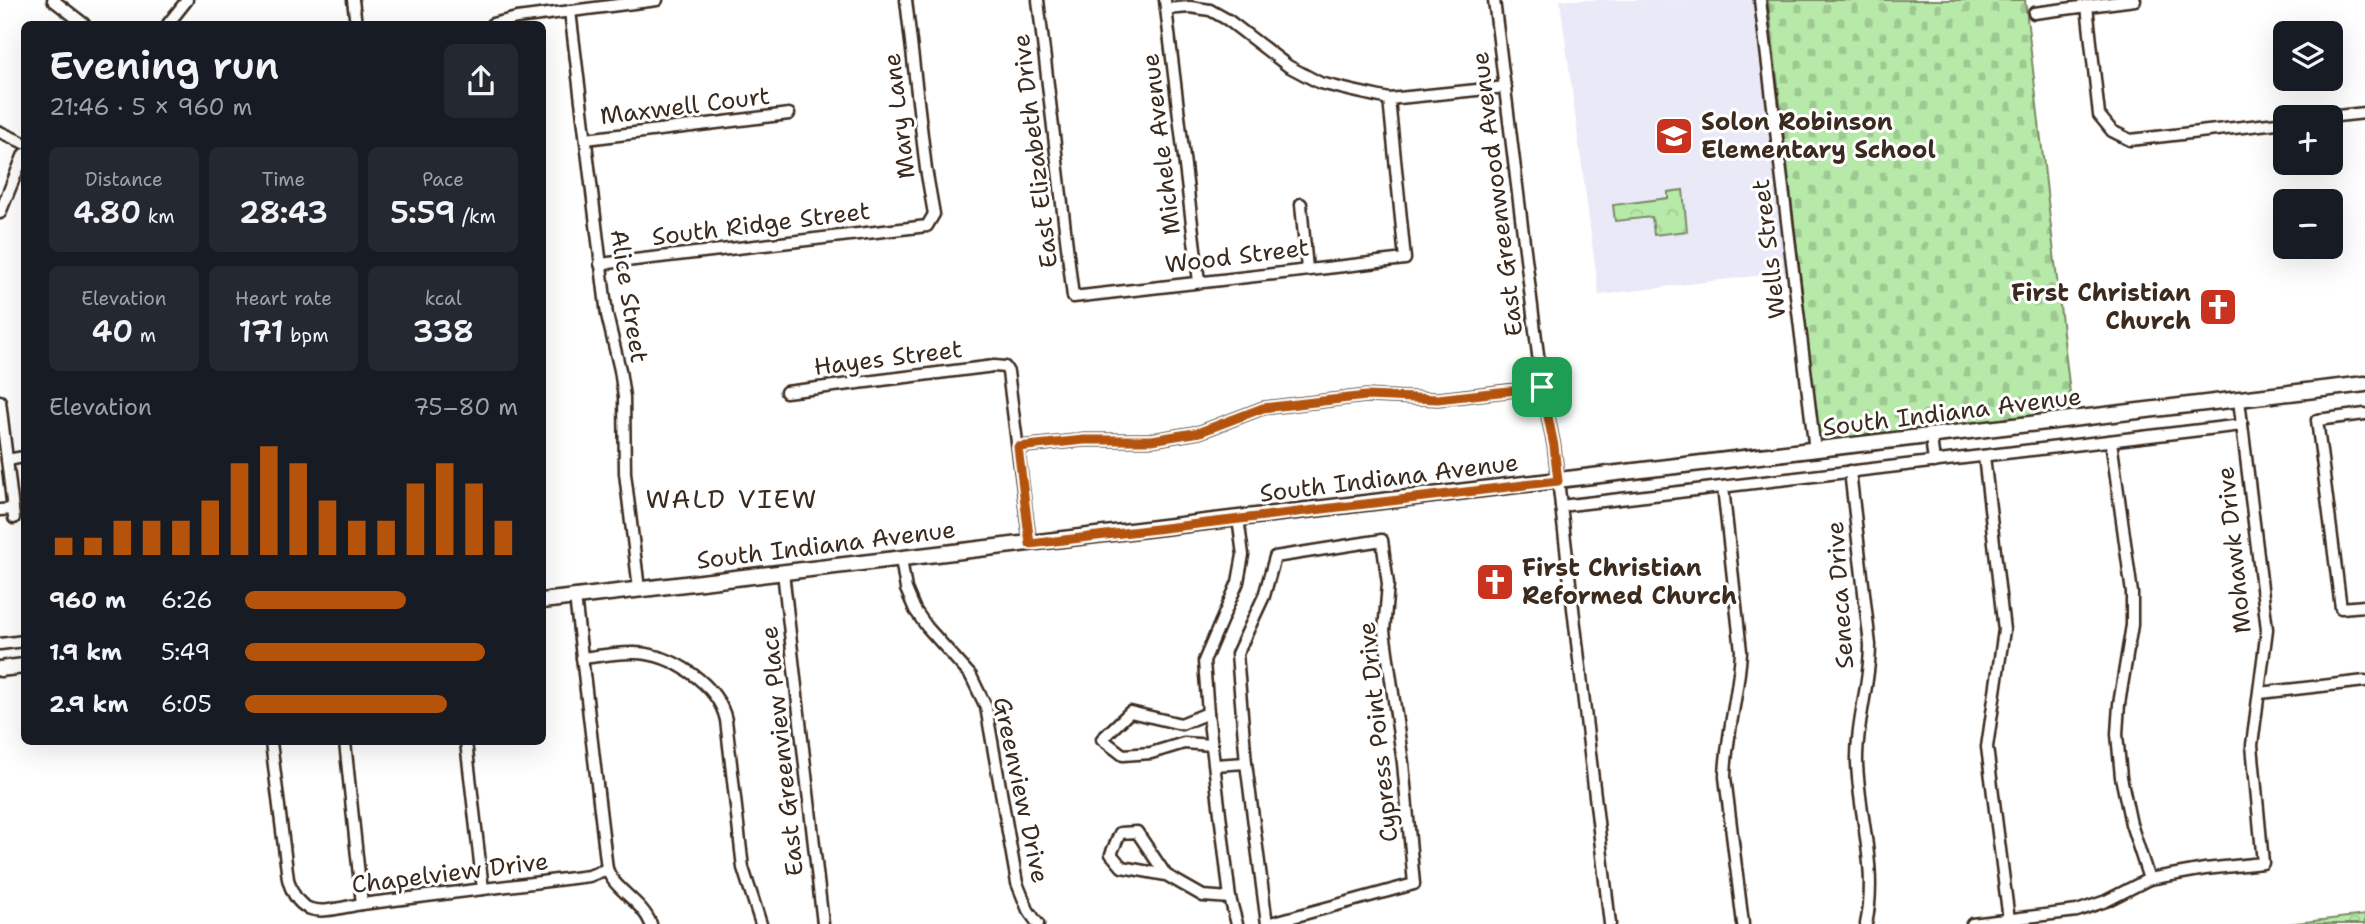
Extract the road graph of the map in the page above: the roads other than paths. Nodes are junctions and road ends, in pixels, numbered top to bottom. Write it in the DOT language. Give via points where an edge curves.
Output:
graph roads {
  1 [pos="53,0"];
  2 [pos="187,0"];
  3 [pos="353,0"];
  4 [pos="657,0"];
  5 [pos="906,0"];
  6 [pos="1038,0"];
  7 [pos="1494,0"];
  8 [pos="1760,0"];
  9 [pos="2135,0"];
  10 [pos="1166,5"];
  11 [pos="2087,6"];
  12 [pos="570,11"];
  13 [pos="2034,13"];
  14 [pos="80,21"];
  15 [pos="170,21"];
  16 [pos="356,21"];
  17 [pos="504,21"];
  18 [pos="1506,88"];
  19 [pos="1389,99"];
  20 [pos="2365,113"];
  21 [pos="789,114"];
  22 [pos="2343,115"];
  23 [pos="2273,124"];
  24 [pos="0,132"];
  25 [pos="586,139"];
  26 [pos="21,142"];
  27 [pos="21,161"];
  28 [pos="1301,204"];
  29 [pos="0,213"];
  30 [pos="927,226"];
  31 [pos="600,264"];
  32 [pos="1307,269"];
  33 [pos="1199,282"];
  34 [pos="1073,297"];
  35 [pos="2365,384"];
  36 [pos="1542,387"];
  37 [pos="786,392"];
  38 [pos="2239,400"];
  39 [pos="0,401"];
  40 [pos="2365,414"];
  41 [pos="2242,425"];
  42 [pos="1931,437"];
  43 [pos="2110,440"];
  44 [pos="1018,447"];
  45 [pos="1815,451"];
  46 [pos="1984,456"];
  47 [pos="21,458"];
  48 [pos="7,460"];
  49 [pos="1934,462"];
  50 [pos="1850,471"];
  51 [pos="1558,481"];
  52 [pos="1723,487"];
  53 [pos="1560,506"];
  54 [pos="0,510"];
  55 [pos="1238,518"];
  56 [pos="1030,544"];
  57 [pos="901,559"];
  58 [pos="783,572"];
  59 [pos="639,589"];
  60 [pos="575,597"];
  61 [pos="546,601"];
  62 [pos="2365,606"];
  63 [pos="21,641"];
  64 [pos="0,644"];
  65 [pos="582,658"];
  66 [pos="21,666"];
  67 [pos="0,669"];
  68 [pos="2365,681"];
  69 [pos="2260,693"];
  70 [pos="1208,713"];
  71 [pos="271,745"];
  72 [pos="345,745"];
  73 [pos="466,745"];
  74 [pos="1212,745"];
  75 [pos="1247,762"];
  76 [pos="1215,765"];
  77 [pos="607,869"];
  78 [pos="1166,875"];
  79 [pos="2149,879"];
  80 [pos="483,889"];
  81 [pos="1230,898"];
  82 [pos="362,904"];
  83 [pos="2009,919"];
  84 [pos="652,924"];
  85 [pos="761,924"];
  86 [pos="823,924"];
  87 [pos="1038,924"];
  88 [pos="1237,924"];
  89 [pos="1266,924"];
  90 [pos="1610,924"];
  91 [pos="1743,924"];
  92 [pos="1866,924"];
  93 [pos="1972,924"];
  1 -- 14 [label="street"];
  2 -- 15 [label="street"];
  3 -- 16 [label="street"];
  4 -- 12 [label="street"];
  5 -- 30 [label="street, Mary Lane" via="934,214"];
  6 -- 34 [label="street, East Elizabeth Drive"];
  7 -- 18 [label="street, East Greenwood Avenue"];
  8 -- 45 [label="street, Wells Street"];
  9 -- 11 [label="street"];
  10 -- 19 [label="street" via="1210,10 1288,66 1320,83"];
  10 -- 33 [label="street, Michele Avenue"];
  11 -- 13 [label="street"];
  11 -- 23 [label="street" via="2099,115 2112,131 2130,140"];
  12 -- 17 [label="street"];
  12 -- 25 [label="street, Alice Street"];
  18 -- 19 [label="street"];
  18 -- 36 [label="street, East Greenwood Avenue"];
  19 -- 32 [label="street, Wood Street" via="1405,259"];
  20 -- 22 [label="street"];
  21 -- 25 [label="street, Maxwell Court"];
  24 -- 26 [label="street"];
  25 -- 31 [label="street, Alice Street"];
  27 -- 29 [label="street"];
  28 -- 32 [label="street"];
  30 -- 31 [label="street, South Ridge Street"];
  31 -- 59 [label="street, Alice Street" via="623,390 625,473"];
  32 -- 33 [label="street, Wood Street"];
  33 -- 34 [label="street, Wood Street"];
  35 -- 38 [label="main road, South Indiana Avenue"];
  36 -- 44 [label="street" via="1438,399 1366,396 1263,408 1200,432 1152,440 1084,440"];
  36 -- 51 [label="street, East Greenwood Avenue"];
  37 -- 44 [label="street, Hayes Street" via="1005,367"];
  38 -- 41 [label="street, Mohawk Drive"];
  38 -- 42 [label="main road, South Indiana Avenue"];
  39 -- 48 [label="street"];
  40 -- 62 [label="street" via="2316,420 2341,608"];
  41 -- 43 [label="street"];
  41 -- 69 [label="street, Mohawk Drive" via="2267,629"];
  42 -- 45 [label="main road, South Indiana Avenue"];
  42 -- 49 [label="street"];
  43 -- 46 [label="street"];
  43 -- 79 [label="street" via="2133,593 2117,734 2131,824"];
  44 -- 56 [label="street"];
  45 -- 51 [label="main road, South Indiana Avenue"];
  46 -- 49 [label="street"];
  46 -- 83 [label="street" via="2004,630 1987,747"];
  47 -- 48 [label="street"];
  48 -- 54 [label="street" via="13,514"];
  49 -- 50 [label="street"];
  50 -- 52 [label="street"];
  50 -- 92 [label="street, Seneca Drive" via="1870,645 1857,736 1870,863"];
  51 -- 53 [label="street, East Greenwood Avenue"];
  51 -- 55 [label="main road, South Indiana Avenue"];
  52 -- 53 [label="street"];
  52 -- 91 [label="street" via="1741,651 1725,777"];
  53 -- 90 [label="street, East Greenwood Avenue"];
  55 -- 56 [label="main road, South Indiana Avenue"];
  55 -- 70 [label="street" via="1243,555 1238,582 1205,662"];
  56 -- 57 [label="main road, South Indiana Avenue"];
  57 -- 58 [label="main road, South Indiana Avenue"];
  57 -- 87 [label="street, Greenview Drive" via="915,610 971,676 986,707 1017,883"];
  58 -- 59 [label="main road, South Indiana Avenue"];
  58 -- 86 [label="street, East Greenview Place"];
  59 -- 60 [label="main road, South Indiana Avenue"];
  60 -- 61 [label="main road, South Indiana Avenue"];
  60 -- 65 [label="street"];
  63 -- 64 [label="street"];
  65 -- 77 [label="street"];
  65 -- 85 [label="street" via="629,652 656,656 698,678 718,698 726,720 743,868"];
  66 -- 67 [label="main road"];
  68 -- 69 [label="street"];
  69 -- 79 [label="street, Mohawk Drive" via="2252,745 2263,863"];
  70 -- 74 [label="street"];
  70 -- 74 [label="street" via="1181,724 1129,712 1102,738 1123,755 1184,743"];
  71 -- 82 [label="street, Chapelview Drive" via="292,893 317,912"];
  72 -- 82 [label="street"];
  73 -- 80 [label="street"];
  74 -- 76 [label="street"];
  75 -- 76 [label="street"];
  75 -- 89 [label="street, Cypress Point Drive"];
  75 -- 89 [label="street, Cypress Point Drive" via="1237,654 1264,596 1275,557 1382,540 1388,584 1384,631 1414,884"];
  76 -- 81 [label="street"];
  77 -- 80 [label="street, Chapelview Drive" via="589,876"];
  77 -- 84 [label="street"];
  78 -- 78 [label="street" via="1122,867 1111,854 1120,833 1137,832"];
  78 -- 81 [label="street" via="1203,896"];
  79 -- 83 [label="street" via="2077,911"];
  80 -- 82 [label="street, Chapelview Drive"];
  81 -- 88 [label="street"];
  83 -- 93 [label="street"];
}
